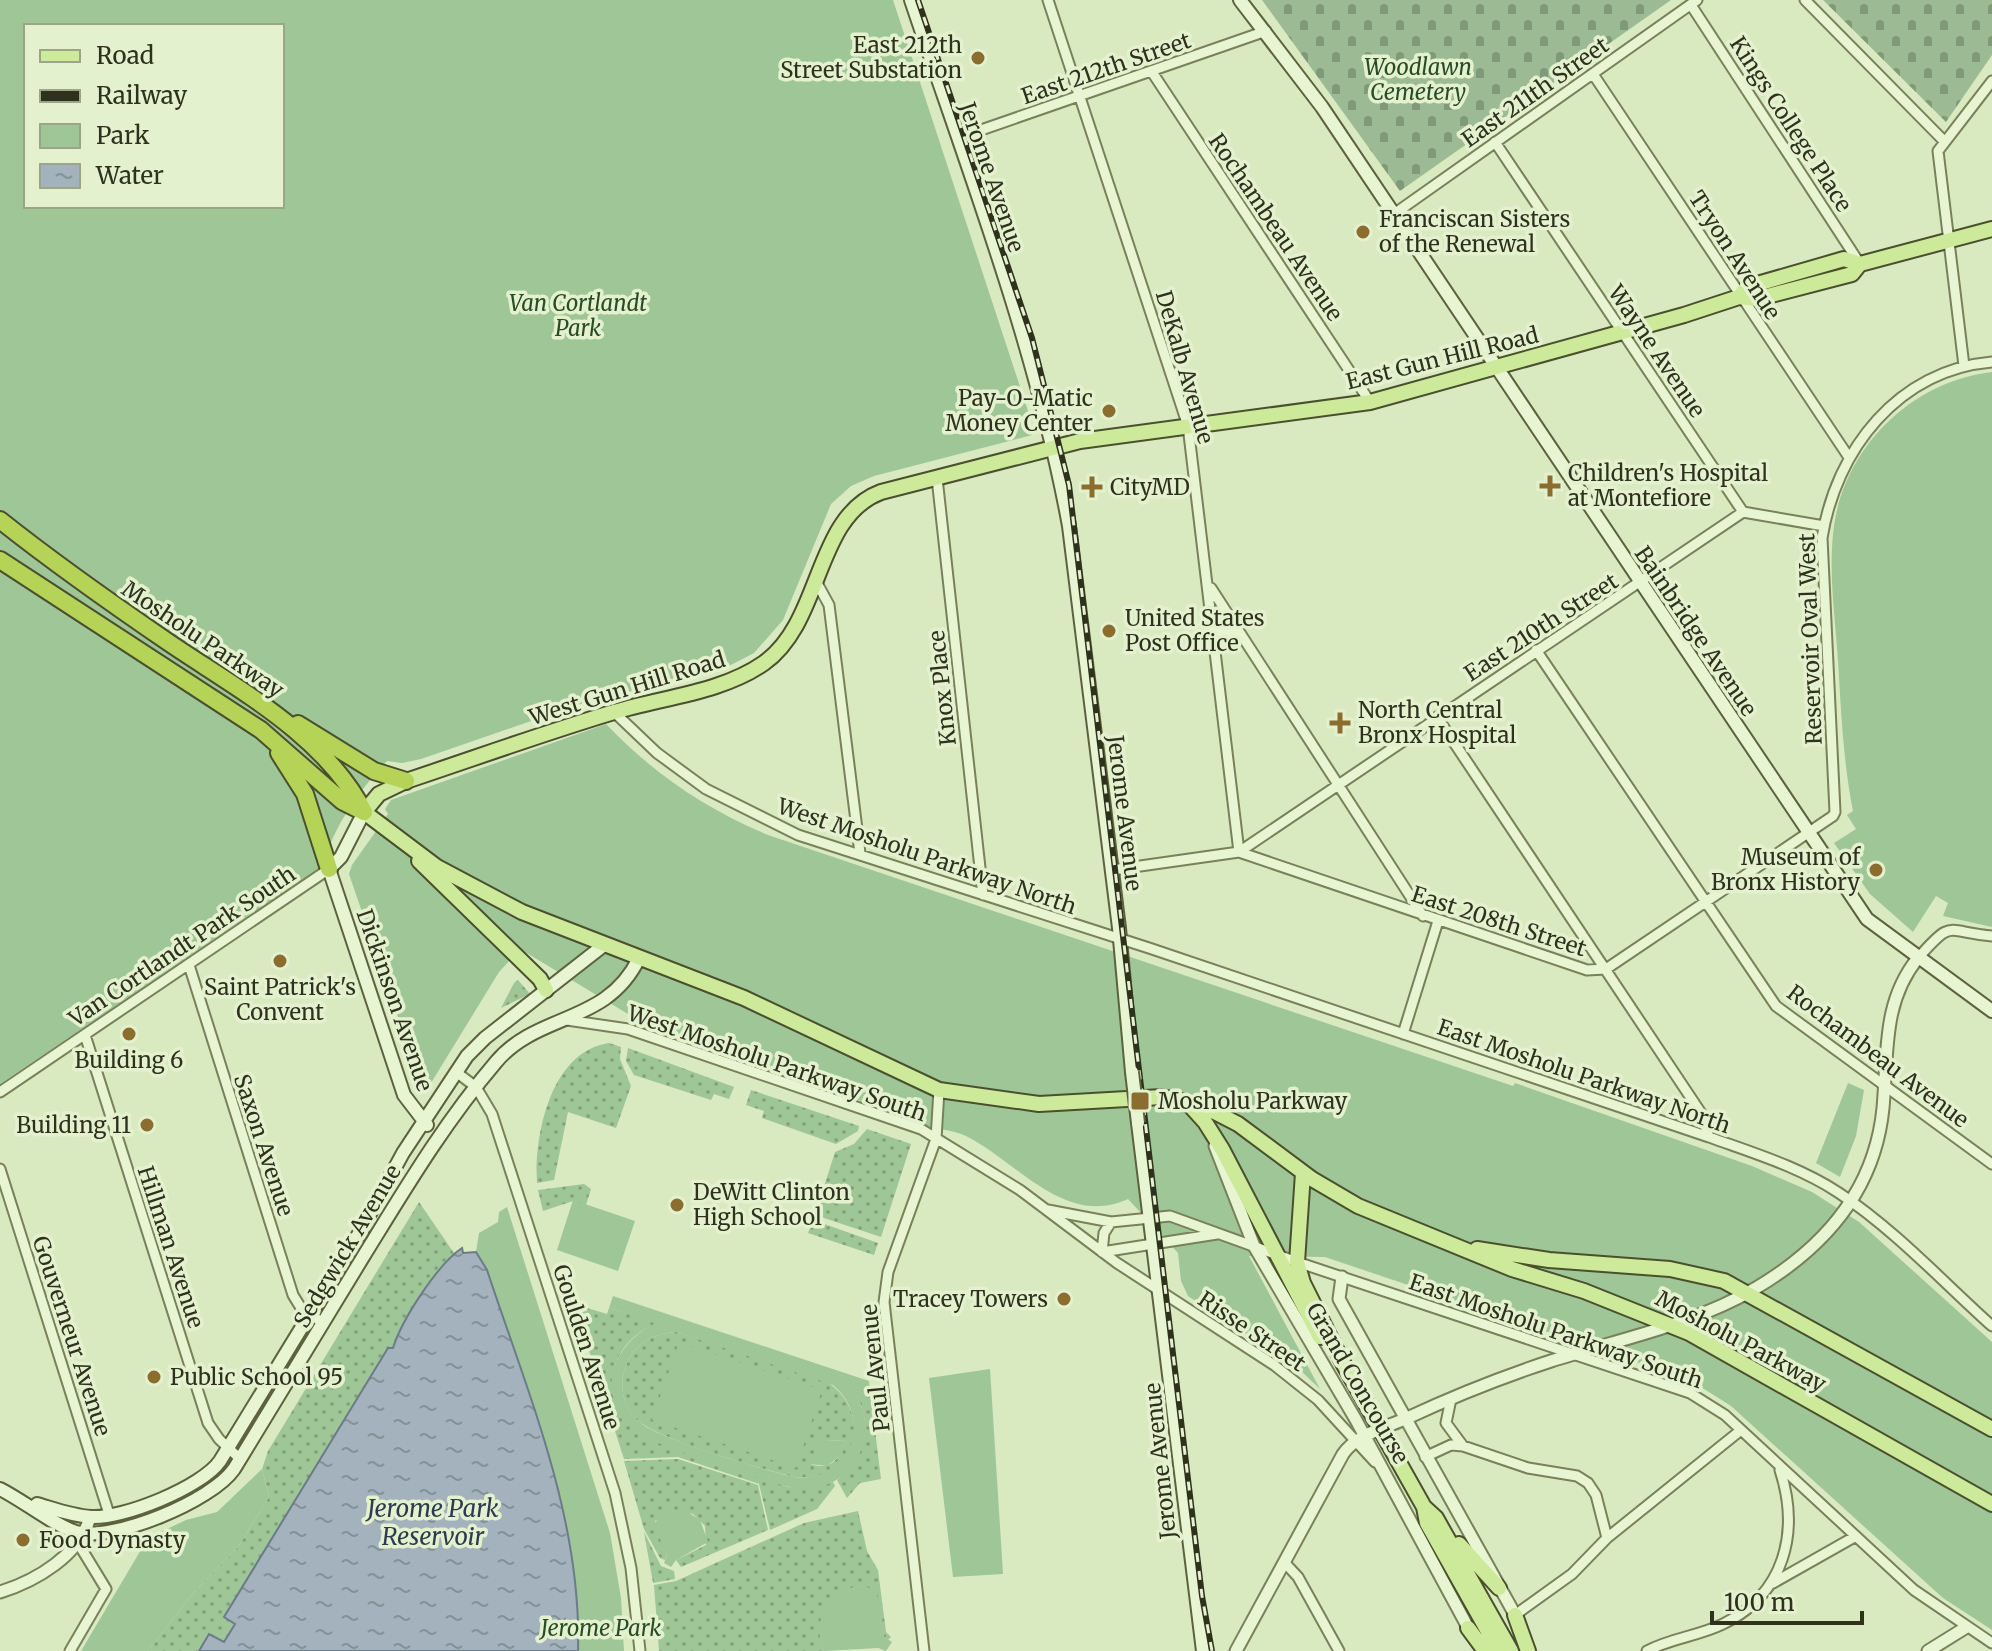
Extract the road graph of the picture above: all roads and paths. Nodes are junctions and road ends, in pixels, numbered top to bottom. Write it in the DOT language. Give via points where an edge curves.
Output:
graph roads {
  1 [pos="911,0"];
  2 [pos="1048,0"];
  3 [pos="1240,0"];
  4 [pos="1805,0"];
  5 [pos="1694,2"];
  6 [pos="1266,31"];
  7 [pos="1152,72"];
  8 [pos="1593,74"];
  9 [pos="1992,81"];
  10 [pos="1081,96"];
  11 [pos="958,138"];
  12 [pos="1495,142"];
  13 [pos="1945,142"];
  14 [pos="1394,214"];
  15 [pos="1992,229"];
  16 [pos="1948,242"];
  17 [pos="1860,264"];
  18 [pos="1739,297"];
  19 [pos="1623,333"];
  20 [pos="1992,362"];
  21 [pos="1964,366"];
  22 [pos="1497,368"];
  23 [pos="1370,402"];
  24 [pos="1188,426"];
  25 [pos="1054,446"];
  26 [pos="1848,456"];
  27 [pos="937,478"];
  28 [pos="1743,512"];
  29 [pos="0,520"];
  30 [pos="1824,526"];
  31 [pos="0,560"];
  32 [pos="817,583"];
  33 [pos="1640,583"];
  34 [pos="1209,585"];
  35 [pos="1215,632"];
  36 [pos="1244,638"];
  37 [pos="1536,650"];
  38 [pos="614,712"];
  39 [pos="272,713"];
  40 [pos="1437,717"];
  41 [pos="261,730"];
  42 [pos="406,781"];
  43 [pos="1338,783"];
  44 [pos="364,812"];
  45 [pos="1835,812"];
  46 [pos="1808,834"];
  47 [pos="409,848"];
  48 [pos="1239,852"];
  49 [pos="860,853"];
  50 [pos="329,869"];
  51 [pos="1112,870"];
  52 [pos="983,895"];
  53 [pos="1705,903"];
  54 [pos="1423,916"];
  55 [pos="1438,921"];
  56 [pos="1992,936"];
  57 [pos="1120,940"];
  58 [pos="604,945"];
  59 [pos="639,958"];
  60 [pos="1918,958"];
  61 [pos="189,965"];
  62 [pos="1606,969"];
  63 [pos="546,990"];
  64 [pos="1992,1011"];
  65 [pos="567,1020"];
  66 [pos="1403,1034"];
  67 [pos="85,1035"];
  68 [pos="456,1072"];
  69 [pos="1884,1086"];
  70 [pos="476,1087"];
  71 [pos="939,1090"];
  72 [pos="0,1092"];
  73 [pos="1184,1099"];
  74 [pos="424,1122"];
  75 [pos="1211,1131"];
  76 [pos="437,1136"];
  77 [pos="1709,1137"];
  78 [pos="936,1139"];
  79 [pos="1992,1164"];
  80 [pos="0,1169"];
  81 [pos="1303,1173"];
  82 [pos="1852,1202"];
  83 [pos="1048,1210"];
  84 [pos="1151,1217"];
  85 [pos="1111,1222"];
  86 [pos="1221,1233"];
  87 [pos="1155,1244"];
  88 [pos="1254,1246"];
  89 [pos="1458,1246"];
  90 [pos="1102,1252"];
  91 [pos="1274,1253"];
  92 [pos="1297,1262"];
  93 [pos="1342,1277"];
  94 [pos="1161,1290"];
  95 [pos="1748,1293"];
  96 [pos="310,1314"];
  97 [pos="323,1323"];
  98 [pos="1671,1325"];
  99 [pos="1992,1326"];
  100 [pos="1575,1354"];
  101 [pos="1343,1363"];
  102 [pos="1451,1399"];
  103 [pos="1405,1418"];
  104 [pos="1381,1429"];
  105 [pos="1992,1429"];
  106 [pos="1741,1430"];
  107 [pos="1360,1438"];
  108 [pos="1463,1446"];
  109 [pos="227,1448"];
  110 [pos="1425,1457"];
  111 [pos="240,1459"];
  112 [pos="1779,1467"];
  113 [pos="0,1489"];
  114 [pos="26,1502"];
  115 [pos="1992,1504"];
  116 [pos="1424,1507"];
  117 [pos="109,1514"];
  118 [pos="90,1517"];
  119 [pos="1436,1518"];
  120 [pos="1856,1536"];
  121 [pos="81,1538"];
  122 [pos="1607,1538"];
  123 [pos="1285,1563"];
  124 [pos="1773,1583"];
  125 [pos="1499,1588"];
  126 [pos="0,1592"];
  127 [pos="1515,1615"];
  128 [pos="1468,1628"];
  129 [pos="1965,1628"];
  130 [pos="1992,1643"];
  131 [pos="70,1651"];
  132 [pos="640,1651"];
  133 [pos="924,1651"];
  134 [pos="1203,1651"];
  135 [pos="1236,1651"];
  136 [pos="1339,1651"];
  137 [pos="1483,1651"];
  138 [pos="1499,1651"];
  139 [pos="1511,1651"];
  140 [pos="1531,1651"];
  141 [pos="1647,1651"];
  142 [pos="1928,1651"];
  1 -- 11 [label="main road, Jerome Avenue"];
  2 -- 10 [label="street, DeKalb Avenue"];
  3 -- 6 [label="main road, Bainbridge Avenue"];
  4 -- 13 [label="street"];
  5 -- 8 [label="street, East 211th Street"];
  5 -- 17 [label="street, Kings College Place"];
  6 -- 7 [label="street, East 212th Street"];
  6 -- 14 [label="main road, Bainbridge Avenue"];
  7 -- 10 [label="street, East 212th Street"];
  7 -- 23 [label="street, Rochambeau Avenue"];
  8 -- 12 [label="street, East 211th Street"];
  8 -- 18 [label="street, Tryon Avenue"];
  9 -- 13 [label="street"];
  10 -- 11 [label="street, East 212th Street"];
  10 -- 24 [label="street, DeKalb Avenue"];
  11 -- 25 [label="main road, Jerome Avenue" via="1025,338"];
  12 -- 14 [label="street, East 211th Street"];
  12 -- 19 [label="street, Wayne Avenue"];
  13 -- 16 [label="street" via="1938,151"];
  14 -- 22 [label="main road, Bainbridge Avenue"];
  15 -- 16 [label="main road, East Gun Hill Road"];
  16 -- 17 [label="main road, East Gun Hill Road"];
  16 -- 21 [label="street"];
  17 -- 18 [label="main road, East Gun Hill Road" via="1844,259 1747,287"];
  18 -- 19 [label="main road, East Gun Hill Road"];
  18 -- 26 [label="street, Tryon Avenue"];
  19 -- 22 [label="main road, East Gun Hill Road"];
  19 -- 28 [label="street, Wayne Avenue"];
  20 -- 21 [label="street, Reservoir Oval West"];
  21 -- 26 [label="street, Reservoir Oval West" via="1898,400"];
  22 -- 23 [label="main road, East Gun Hill Road"];
  22 -- 33 [label="main road, Bainbridge Avenue"];
  23 -- 24 [label="main road, East Gun Hill Road"];
  24 -- 25 [label="main road, East Gun Hill Road"];
  24 -- 34 [label="street, DeKalb Avenue"];
  25 -- 27 [label="main road, West Gun Hill Road"];
  25 -- 51 [label="main road, Jerome Avenue" via="1069,526"];
  26 -- 30 [label="street, Reservoir Oval West"];
  27 -- 32 [label="main road, West Gun Hill Road" via="881,492 854,506"];
  27 -- 52 [label="street, Knox Place"];
  28 -- 30 [label="street"];
  28 -- 33 [label="street, East 210th Street"];
  29 -- 39 [label="highway, Mosholu Parkway"];
  30 -- 45 [label="street, Reservoir Oval West"];
  31 -- 41 [label="highway, Mosholu Parkway"];
  32 -- 38 [label="main road, West Gun Hill Road" via="787,641 748,673"];
  32 -- 49 [label="street" via="829,605"];
  33 -- 37 [label="street, East 210th Street"];
  33 -- 46 [label="main road, Bainbridge Avenue"];
  34 -- 35 [label="street, DeKalb Avenue"];
  34 -- 36 [label="street"];
  35 -- 36 [label="street"];
  35 -- 48 [label="street, DeKalb Avenue"];
  36 -- 43 [label="street"];
  37 -- 40 [label="street, East 210th Street"];
  37 -- 53 [label="street, Rochambeau Avenue"];
  38 -- 42 [label="main road, West Gun Hill Road"];
  38 -- 49 [label="street, West Mosholu Parkway North" via="657,753 734,806 798,835"];
  39 -- 42 [label="highway" via="374,771"];
  39 -- 44 [label="highway, Mosholu Parkway" via="353,789"];
  40 -- 43 [label="street, East 210th Street"];
  40 -- 62 [label="street"];
  41 -- 44 [label="highway, Mosholu Parkway" via="342,801"];
  41 -- 50 [label="highway" via="301,786"];
  42 -- 44 [label="main road, West Gun Hill Road" via="379,794"];
  43 -- 48 [label="street, East 210th Street"];
  43 -- 54 [label="street"];
  44 -- 47 [label="main road, Mosholu Parkway"];
  44 -- 50 [label="main road, Van Cortlandt Park South"];
  45 -- 46 [label="street, East 208th Street"];
  46 -- 53 [label="street, East 208th Street"];
  46 -- 60 [label="main road, Bainbridge Avenue" via="1867,919"];
  47 -- 58 [label="main road, Mosholu Parkway" via="522,912"];
  47 -- 63 [label="main road"];
  48 -- 51 [label="street, East 208th Street"];
  48 -- 54 [label="street, East 208th Street"];
  49 -- 52 [label="street, West Mosholu Parkway North"];
  50 -- 61 [label="street, Van Cortlandt Park South"];
  50 -- 74 [label="main road, Dickinson Avenue" via="404,1095"];
  51 -- 57 [label="main road, Jerome Avenue"];
  52 -- 57 [label="street, West Mosholu Parkway North"];
  53 -- 62 [label="street, East 208th Street"];
  53 -- 69 [label="street, Rochambeau Avenue" via="1776,1006"];
  54 -- 55 [label="street, East 208th Street"];
  55 -- 62 [label="street, East 208th Street" via="1587,970"];
  55 -- 66 [label="street"];
  56 -- 60 [label="street" via="1949,928"];
  57 -- 66 [label="street, East Mosholu Parkway North"];
  57 -- 84 [label="main road, Jerome Avenue, bridge"];
  58 -- 59 [label="main road, Mosholu Parkway"];
  58 -- 63 [label="main road, Sedgwick Avenue"];
  59 -- 65 [label="main road, Sedgwick Avenue" via="613,994"];
  59 -- 71 [label="main road, Mosholu Parkway" via="756,1004"];
  60 -- 64 [label="main road, Bainbridge Avenue"];
  60 -- 69 [label="street" via="1892,1009"];
  61 -- 67 [label="street, Van Cortlandt Park South"];
  61 -- 96 [label="street, Saxon Avenue" via="293,1295"];
  62 -- 77 [label="street" via="1701,1113"];
  63 -- 68 [label="main road, Sedgwick Avenue" via="478,1043"];
  65 -- 70 [label="main road, Sedgwick Avenue" via="517,1042"];
  65 -- 78 [label="street, West Mosholu Parkway South" via="628,1029 921,1129"];
  66 -- 77 [label="street, East Mosholu Parkway North"];
  67 -- 72 [label="street, Van Cortlandt Park South"];
  67 -- 109 [label="street, Hillman Avenue" via="207,1419"];
  68 -- 70 [label="street, Goulden Avenue"];
  68 -- 74 [label="main road, Sedgwick Avenue"];
  69 -- 79 [label="street, Rochambeau Avenue"];
  69 -- 82 [label="street" via="1877,1141"];
  70 -- 76 [label="main road, Sedgwick Avenue"];
  70 -- 132 [label="street, Goulden Avenue" via="495,1121 615,1493 631,1568"];
  71 -- 73 [label="main road, Mosholu Parkway" via="1039,1104"];
  71 -- 78 [label="street, Paul Avenue"];
  73 -- 75 [label="main road, Grand Concourse"];
  73 -- 81 [label="main road, Mosholu Parkway" via="1225,1116"];
  74 -- 76 [label="main road, Dickinson Avenue"];
  74 -- 96 [label="main road, Sedgwick Avenue"];
  75 -- 88 [label="street, Grand Concourse"];
  75 -- 91 [label="main road, Grand Concourse"];
  76 -- 97 [label="main road, Sedgwick Avenue"];
  77 -- 82 [label="street, East Mosholu Parkway North" via="1795,1170"];
  78 -- 83 [label="street, West Mosholu Parkway South"];
  78 -- 133 [label="street, Paul Avenue" via="888,1272 884,1302"];
  80 -- 117 [label="street, Gouverneur Avenue"];
  81 -- 89 [label="main road, Mosholu Parkway" via="1358,1206"];
  81 -- 92 [label="main road, Grand Concourse"];
  82 -- 95 [label="street" via="1818,1240"];
  82 -- 99 [label="street, East Mosholu Parkway North"];
  83 -- 85 [label="street, West Mosholu Parkway South"];
  83 -- 90 [label="street, West Mosholu Parkway South"];
  84 -- 85 [label="street, West Mosholu Parkway South"];
  84 -- 86 [label="street, East Mosholu Parkway South" via="1170,1216"];
  84 -- 87 [label="main road, Jerome Avenue"];
  85 -- 90 [label="street"];
  86 -- 87 [label="street"];
  86 -- 88 [label="street, East Mosholu Parkway South"];
  87 -- 90 [label="street"];
  87 -- 94 [label="main road, Jerome Avenue"];
  88 -- 91 [label="street, East Mosholu Parkway South"];
  88 -- 107 [label="street, Grand Concourse"];
  89 -- 95 [label="main road, Mosholu Parkway" via="1549,1260 1687,1271"];
  89 -- 98 [label="main road, Mosholu Parkway"];
  90 -- 94 [label="street, West Mosholu Parkway South"];
  91 -- 92 [label="street, East Mosholu Parkway South"];
  91 -- 101 [label="main road, Grand Concourse" via="1323,1342"];
  92 -- 93 [label="street, East Mosholu Parkway South"];
  92 -- 101 [label="main road, Grand Concourse"];
  93 -- 100 [label="street, East Mosholu Parkway South"];
  93 -- 103 [label="street, Grand Concourse" via="1339,1299"];
  94 -- 107 [label="street, Risse Street" via="1274,1365"];
  94 -- 134 [label="main road, Jerome Avenue"];
  95 -- 98 [label="street"];
  95 -- 105 [label="main road, Mosholu Parkway"];
  96 -- 97 [label="street, Saxon Avenue"];
  96 -- 109 [label="main road, Sedgwick Avenue"];
  97 -- 111 [label="main road, Sedgwick Avenue"];
  98 -- 100 [label="street"];
  98 -- 115 [label="main road, Mosholu Parkway"];
  100 -- 102 [label="street"];
  100 -- 106 [label="street, East Mosholu Parkway South" via="1690,1393"];
  101 -- 104 [label="main road, Grand Concourse"];
  102 -- 103 [label="street"];
  102 -- 108 [label="street" via="1446,1423"];
  103 -- 104 [label="street"];
  103 -- 110 [label="street, Grand Concourse"];
  104 -- 107 [label="street"];
  104 -- 116 [label="main road, Grand Concourse"];
  106 -- 112 [label="street, East Mosholu Parkway South"];
  106 -- 122 [label="street"];
  107 -- 123 [label="street" via="1343,1454"];
  107 -- 128 [label="street, Grand Concourse" via="1386,1475"];
  108 -- 110 [label="street" via="1451,1445"];
  108 -- 122 [label="street" via="1588,1483 1602,1510"];
  109 -- 111 [label="street, Hillman Avenue"];
  109 -- 117 [label="main road, Sedgwick Avenue" via="194,1486"];
  110 -- 125 [label="street, Grand Concourse"];
  111 -- 121 [label="main road, Sedgwick Avenue" via="225,1481 194,1503"];
  112 -- 120 [label="street, East Mosholu Parkway South"];
  112 -- 124 [label="street" via="1790,1525"];
  113 -- 114 [label="main road"];
  114 -- 118 [label="main road"];
  114 -- 121 [label="main road"];
  116 -- 119 [label="main road, Grand Concourse"];
  116 -- 138 [label="main road, Grand Concourse" via="1427,1523"];
  117 -- 118 [label="main road, Sedgwick Avenue"];
  118 -- 121 [label="street"];
  119 -- 125 [label="main road"];
  119 -- 139 [label="main road, Grand Concourse"];
  120 -- 124 [label="street"];
  120 -- 129 [label="street, East Mosholu Parkway South"];
  121 -- 126 [label="street, Sedgwick Avenue" via="43,1571"];
  121 -- 131 [label="street" via="106,1589"];
  122 -- 127 [label="street" via="1579,1568"];
  123 -- 135 [label="street"];
  123 -- 136 [label="street"];
  124 -- 141 [label="street" via="1722,1625"];
  125 -- 127 [label="street, Grand Concourse"];
  127 -- 140 [label="main road"];
  128 -- 137 [label="main road"];
  129 -- 130 [label="street, East Mosholu Parkway South"];
  129 -- 142 [label="street"];
}
